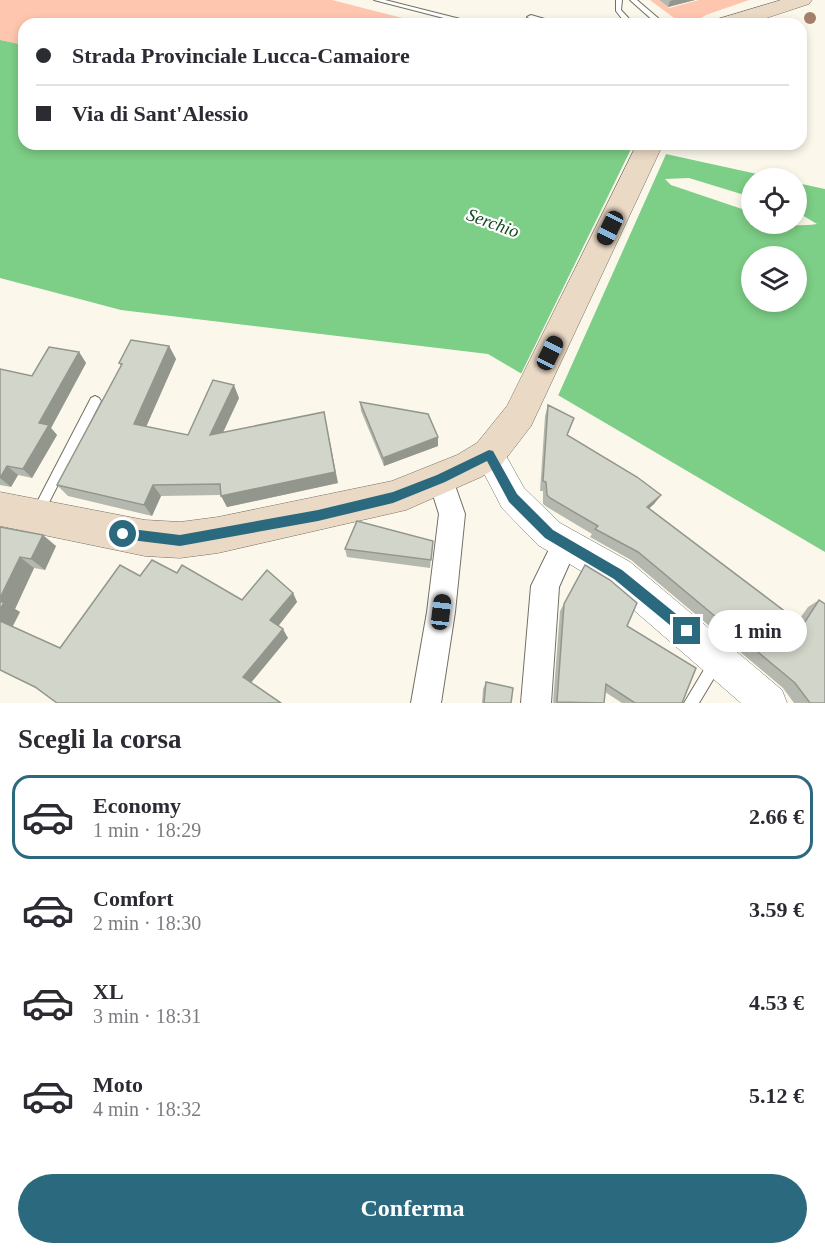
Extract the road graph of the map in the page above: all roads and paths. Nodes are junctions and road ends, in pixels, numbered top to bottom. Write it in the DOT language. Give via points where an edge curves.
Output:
graph roads {
  1 [pos="377,0"];
  2 [pos="619,0"];
  3 [pos="633,0"];
  4 [pos="802,0"];
  5 [pos="531,17"];
  6 [pos="451,18"];
  7 [pos="534,18"];
  8 [pos="625,18"];
  9 [pos="654,18"];
  10 [pos="745,18"];
  11 [pos="647,150"];
  12 [pos="95,402"];
  13 [pos="489,454"];
  14 [pos="441,479"];
  15 [pos="0,509"];
  16 [pos="37,515"];
  17 [pos="565,544"];
  18 [pos="719,658"];
  19 [pos="426,703"];
  20 [pos="536,703"];
  21 [pos="691,703"];
  22 [pos="769,703"];
  1 -- 6 [label="lane"];
  2 -- 8 [label="lane" via="618,10"];
  3 -- 9 [label="lane"];
  4 -- 10 [label="main road"];
  5 -- 7 [label="lane"];
  11 -- 13 [label="main road" via="530,395 510,431"];
  12 -- 16 [label="lane"];
  13 -- 14 [label="main road"];
  13 -- 17 [label="street" via="513,498 549,534"];
  14 -- 16 [label="main road" via="393,498 180,540 145,538"];
  14 -- 19 [label="street" via="452,514"];
  15 -- 16 [label="main road"];
  17 -- 18 [label="street" via="618,574"];
  17 -- 20 [label="street" via="545,586"];
  18 -- 21 [label="lane"];
  18 -- 22 [label="street"];
}
